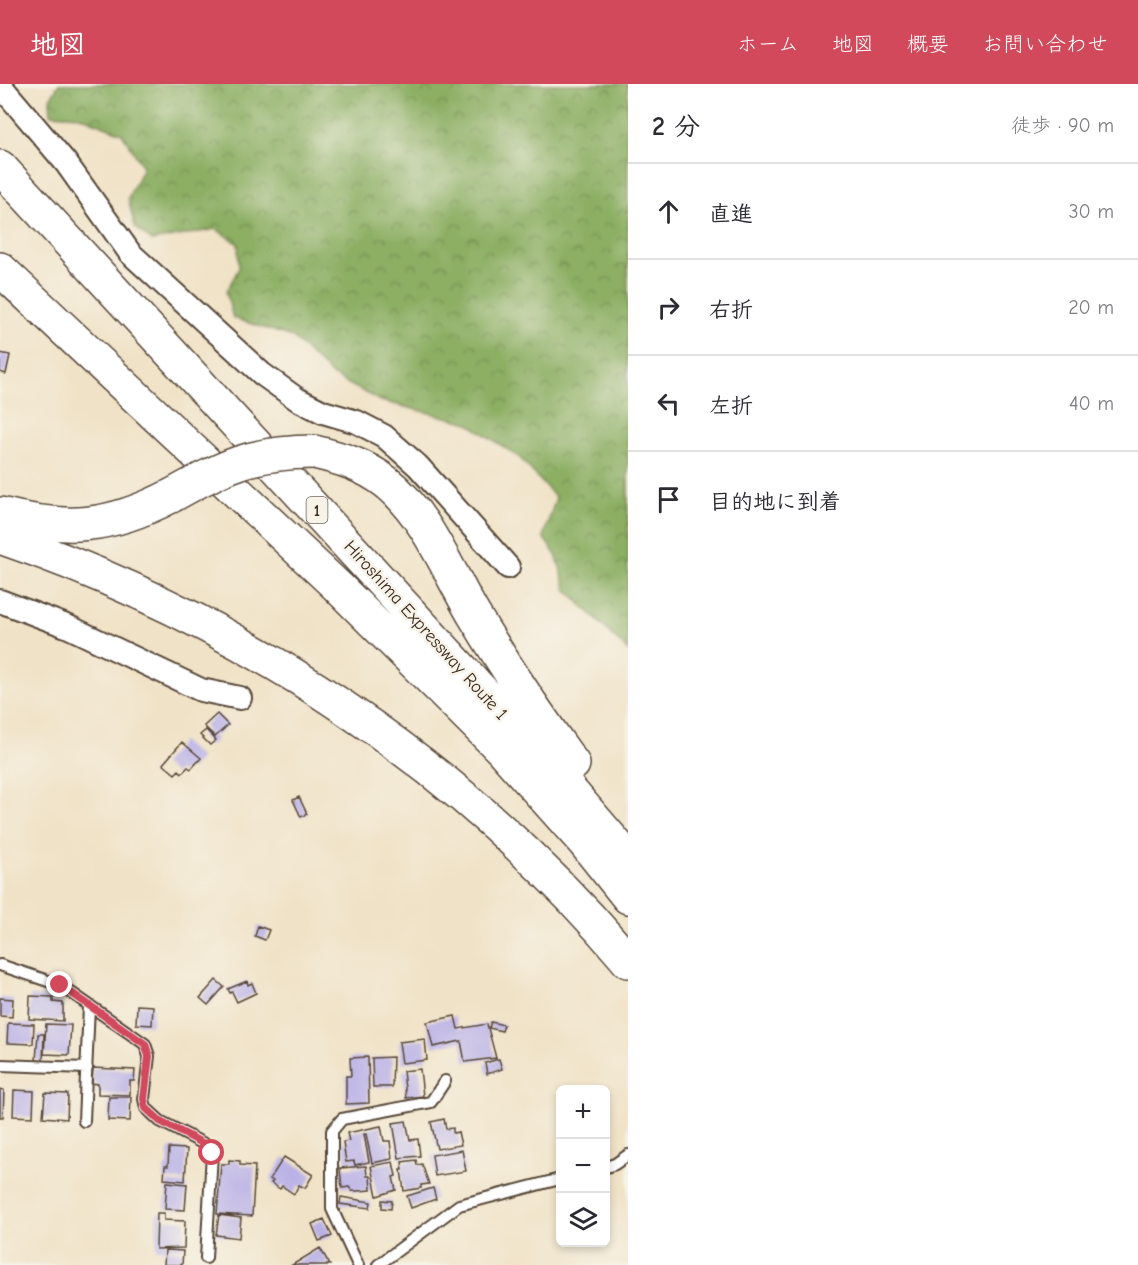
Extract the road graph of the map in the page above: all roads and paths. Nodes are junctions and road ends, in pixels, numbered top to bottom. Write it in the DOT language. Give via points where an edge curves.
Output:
graph roads {
  1 [pos="0,85"];
  2 [pos="0,167"];
  3 [pos="0,269"];
  4 [pos="0,514"];
  5 [pos="0,537"];
  6 [pos="508,567"];
  7 [pos="0,601"];
  8 [pos="240,698"];
  9 [pos="628,838"];
  10 [pos="628,858"];
  11 [pos="628,897"];
  12 [pos="628,961"];
  13 [pos="0,965"];
  14 [pos="89,1006"];
  15 [pos="0,1065"];
  16 [pos="87,1068"];
  17 [pos="445,1081"];
  18 [pos="84,1121"];
  19 [pos="628,1155"];
  20 [pos="610,1166"];
  21 [pos="556,1180"];
  22 [pos="206,1258"];
  23 [pos="358,1265"];
  24 [pos="378,1265"];
  1 -- 6 [label="street" via="66,163 130,253 297,399 384,436 418,466"];
  2 -- 10 [label="highway, Hiroshima Expressway Route 1 / 1" via="510,722"];
  3 -- 11 [label="highway, Hiroshima Expressway Route 1 / 1" via="338,586 508,758"];
  4 -- 9 [label="highway, bridge" via="62,525 120,519 229,465 285,452 314,452 363,468 387,482 429,534 474,614 550,733"];
  5 -- 12 [label="highway" via="111,579 192,617 335,701 480,810 547,872"];
  7 -- 8 [label="street" via="69,627 201,690"];
  13 -- 14 [label="lane" via="60,985"];
  14 -- 16 [label="lane"];
  14 -- 22 [label="lane" via="145,1044 149,1056 146,1108 160,1121 208,1146 212,1153"];
  15 -- 16 [label="lane"];
  16 -- 18 [label="lane"];
  17 -- 23 [label="lane" via="431,1102 342,1119 332,1131 332,1209"];
  19 -- 20 [label="lane"];
  21 -- 24 [label="lane" via="459,1205"];
}
